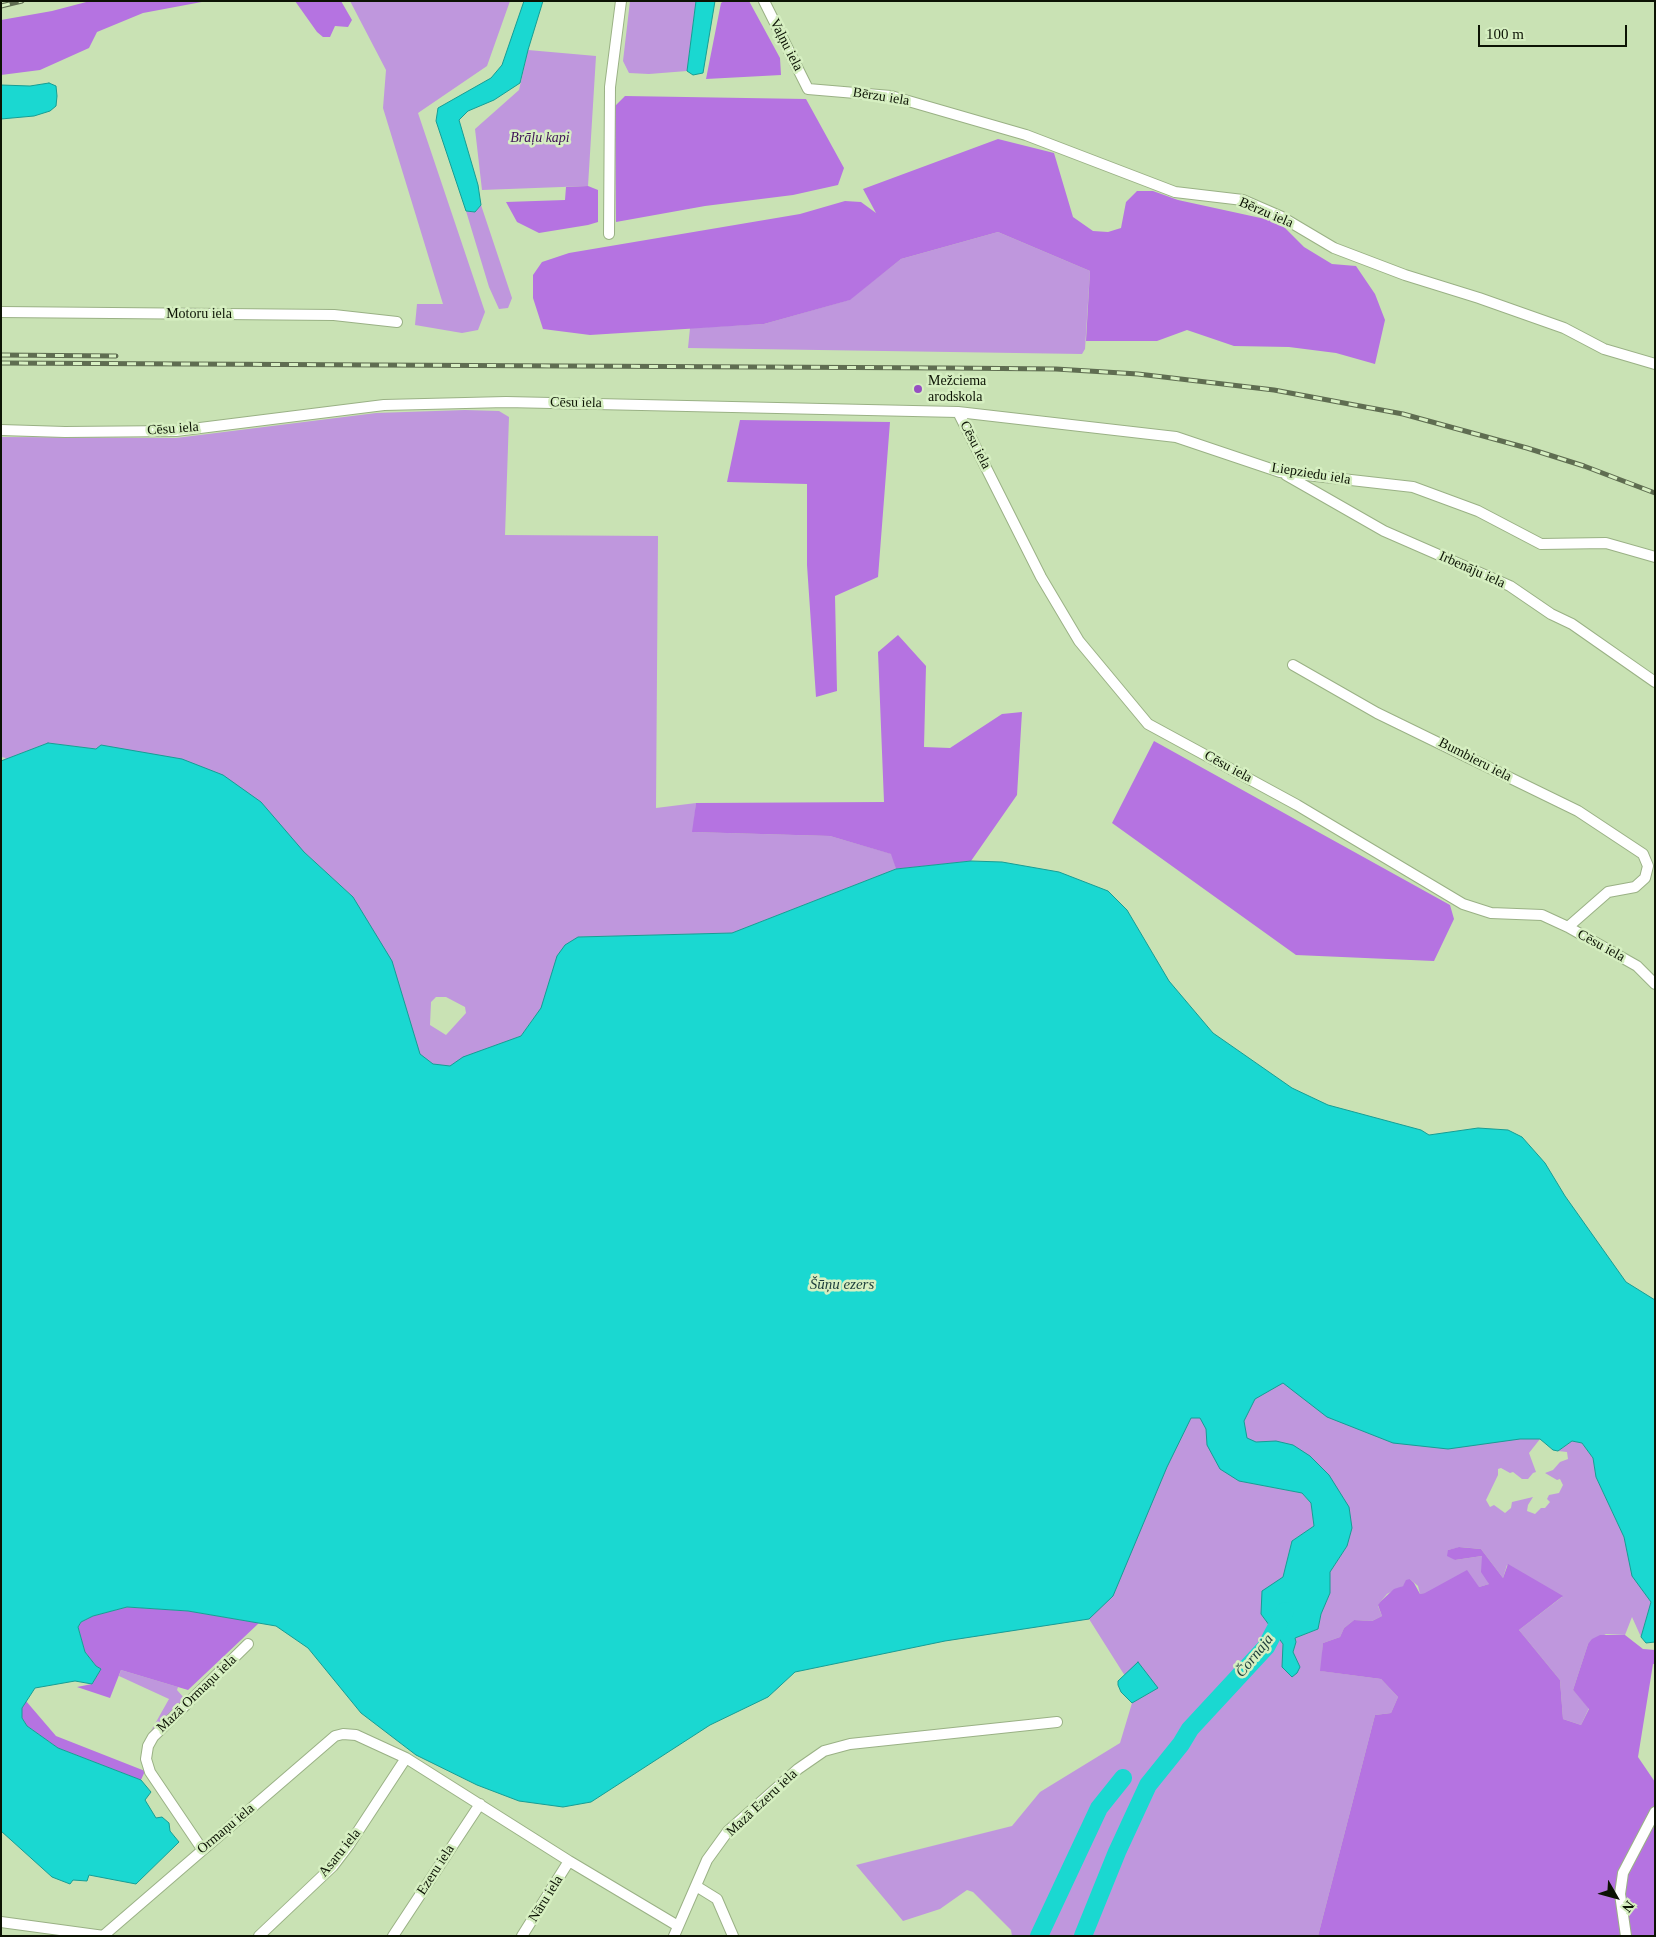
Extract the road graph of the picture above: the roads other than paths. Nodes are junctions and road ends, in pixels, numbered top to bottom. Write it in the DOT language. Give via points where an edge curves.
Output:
graph roads {
  1 [pos="621,1"];
  2 [pos="764,1"];
  3 [pos="808,89"];
  4 [pos="609,234"];
  5 [pos="1,312"];
  6 [pos="397,322"];
  7 [pos="1655,364"];
  8 [pos="958,412"];
  9 [pos="1,430"];
  10 [pos="1280,472"];
  11 [pos="1655,558"];
  12 [pos="1293,665"];
  13 [pos="1655,682"];
  14 [pos="1568,927"];
  15 [pos="1655,984"];
  16 [pos="248,1644"];
  17 [pos="1057,1722"];
  18 [pos="406,1758"];
  19 [pos="480,1804"];
  20 [pos="1655,1812"];
  21 [pos="202,1849"];
  22 [pos="570,1861"];
  23 [pos="696,1886"];
  24 [pos="1,1922"];
  25 [pos="678,1926"];
  26 [pos="103,1936"];
  27 [pos="259,1936"];
  28 [pos="393,1936"];
  29 [pos="522,1936"];
  30 [pos="674,1936"];
  31 [pos="733,1936"];
  32 [pos="1626,1936"];
  1 -- 4 [label="street" via="610,87"];
  2 -- 3 [label="street, Vaļņu iela"];
  3 -- 7 [label="street, Bērzu iela" via="891,96 1026,135 1175,192 1243,200 1280,216 1334,248 1564,328 1604,349"];
  5 -- 6 [label="street, Motoru iela" via="334,315"];
  8 -- 9 [label="street, Cēsu iela" via="506,402 384,405 176,431"];
  8 -- 10 [label="street, Liepziedu iela" via="1176,437"];
  8 -- 14 [label="street, Cēsu iela" via="1041,577 1079,641 1148,724 1297,804 1463,904 1491,913 1542,915"];
  10 -- 11 [label="street, Liepziedu iela" via="1413,487 1478,511 1542,544 1606,543"];
  10 -- 13 [label="street, Irbenāju iela" via="1384,531 1510,586 1572,624"];
  12 -- 14 [label="street, Bumbieru iela" via="1377,713 1578,810 1643,854 1648,866 1645,878 1635,886 1608,892"];
  14 -- 15 [label="street, Cēsu iela" via="1637,966"];
  16 -- 21 [label="street, Mazā Ormaņu iela" via="152,1737 148,1746 146,1759 150,1772"];
  17 -- 23 [label="street, Mazā Ezeru iela" via="850,1744 824,1751 798,1769 728,1831 707,1860"];
  18 -- 19 [label="street"];
  18 -- 21 [label="street, Ormaņu iela" via="356,1735 335,1736"];
  18 -- 27 [label="street, Asaru iela" via="333,1866"];
  19 -- 22 [label="street"];
  19 -- 28 [label="street, Ezeru iela"];
  20 -- 32 [label="street" via="1623,1874 1620,1894"];
  21 -- 26 [label="street, Ormaņu iela"];
  22 -- 25 [label="street"];
  22 -- 29 [label="street, Nāru iela"];
  23 -- 25 [label="street, Mazā Ezeru iela"];
  23 -- 31 [label="street" via="717,1899"];
  24 -- 26 [label="street"];
  25 -- 30 [label="street, Mazā Ezeru iela"];
}
